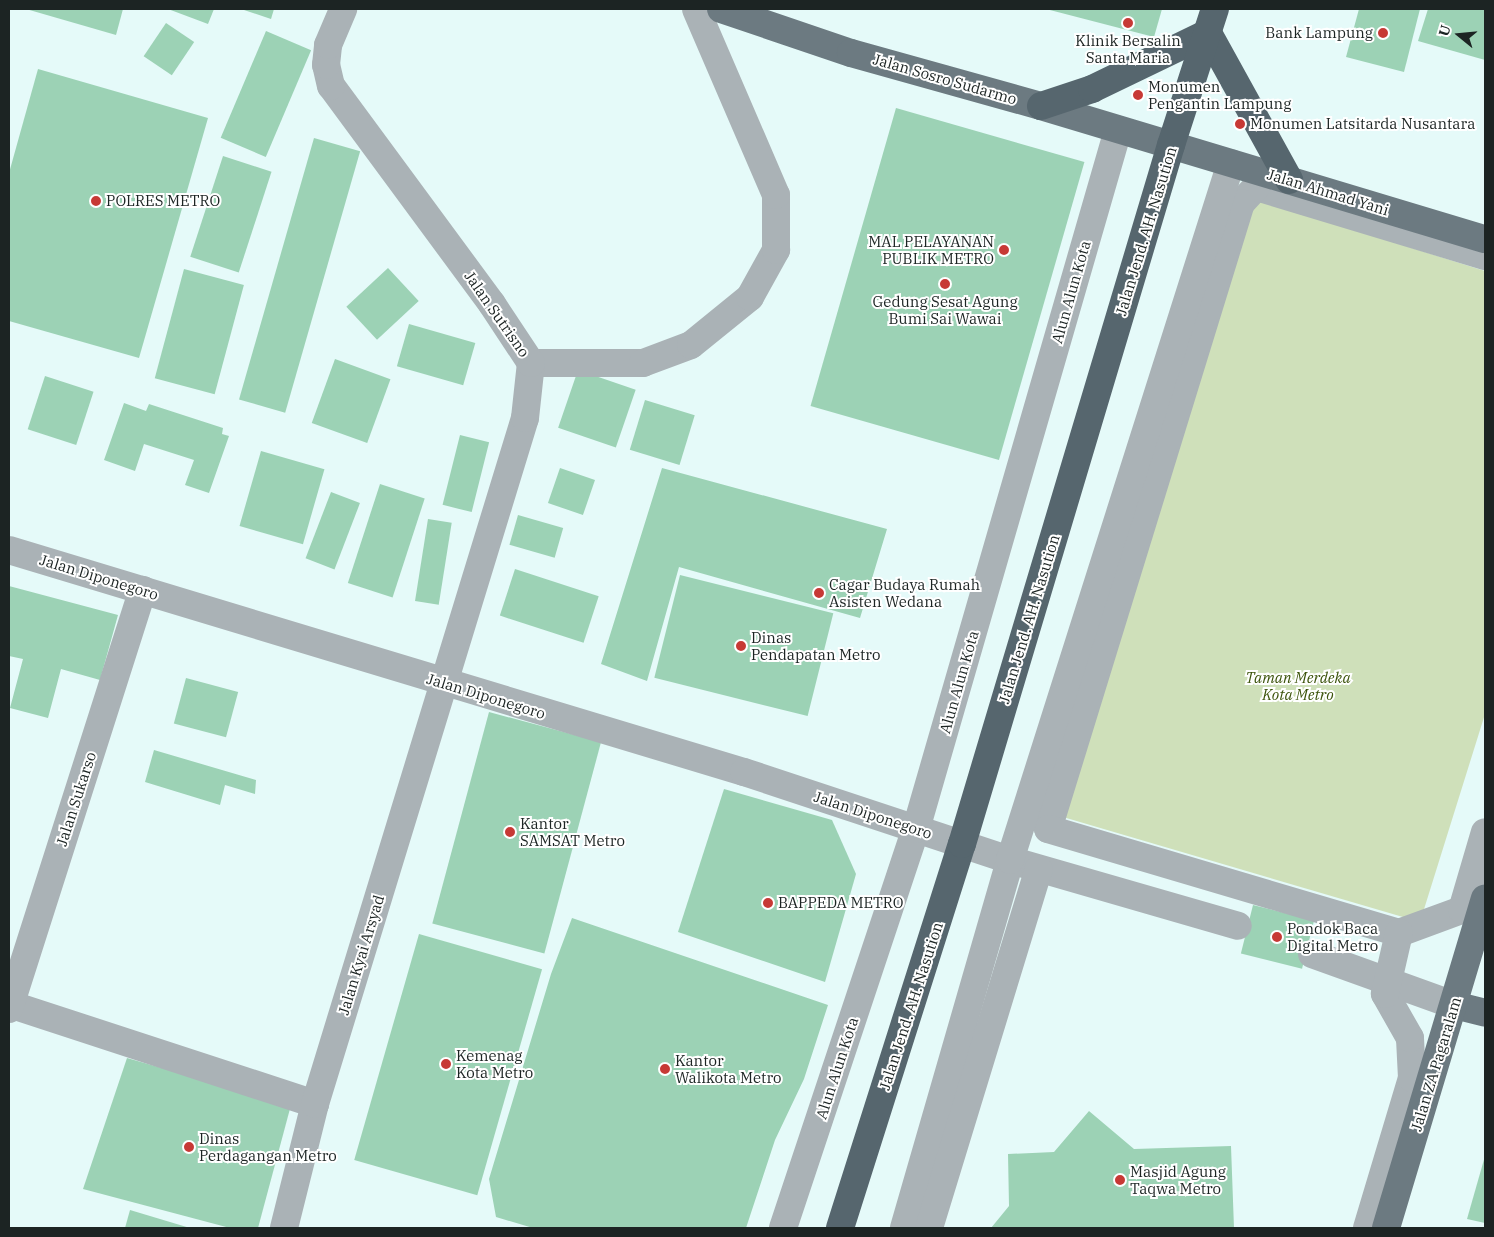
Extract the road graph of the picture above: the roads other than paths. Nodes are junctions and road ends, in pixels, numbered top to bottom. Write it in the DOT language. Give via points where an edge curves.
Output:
graph roads {
  1 [pos="343,9"];
  2 [pos="696,9"];
  3 [pos="721,9"];
  4 [pos="1212,21"];
  5 [pos="1041,106"];
  6 [pos="1118,130"];
  7 [pos="1171,145"];
  8 [pos="1231,163"];
  9 [pos="1289,180"];
  10 [pos="1485,239"];
  11 [pos="1485,256"];
  12 [pos="531,363"];
  13 [pos="9,550"];
  14 [pos="142,590"];
  15 [pos="444,683"];
  16 [pos="916,829"];
  17 [pos="1485,832"];
  18 [pos="962,844"];
  19 [pos="1026,865"];
  20 [pos="1485,899"];
  21 [pos="1238,926"];
  22 [pos="1399,933"];
  23 [pos="1312,954"];
  24 [pos="1388,982"];
  25 [pos="1454,1005"];
  26 [pos="9,1006"];
  27 [pos="1485,1013"];
  28 [pos="315,1104"];
  29 [pos="284,1228"];
  30 [pos="783,1228"];
  31 [pos="840,1228"];
  32 [pos="904,1228"];
  33 [pos="929,1228"];
  34 [pos="1367,1228"];
  35 [pos="1386,1228"];
  1 -- 12 [label="street, Jalan Sutrisno" via="328,45 326,65 332,86 492,304"];
  2 -- 12 [label="street" via="776,195 776,250 750,297 692,346 643,363"];
  3 -- 5 [label="main road, Jalan Sosro Sudarmo" via="851,52"];
  4 -- 5 [label="highway" via="1092,89"];
  4 -- 7 [label="highway, Jalan Jend. AH. Nasution"];
  4 -- 9 [label="highway"];
  5 -- 6 [label="main road, Jalan Sosro Sudarmo"];
  6 -- 7 [label="main road, Jalan Sosro Sudarmo"];
  6 -- 16 [label="street, Alun Alun Kota"];
  7 -- 8 [label="main road, Jalan Ahmad Yani"];
  7 -- 18 [label="highway, Jalan Jend. AH. Nasution"];
  8 -- 9 [label="main road, Jalan Ahmad Yani"];
  8 -- 19 [label="street"];
  9 -- 10 [label="main road, Jalan Ahmad Yani"];
  11 -- 22 [label="street" via="1256,187 1241,203 1048,829"];
  12 -- 15 [label="street, Jalan Sutrisno" via="525,418"];
  13 -- 14 [label="street, Jalan Diponegoro"];
  14 -- 15 [label="street, Jalan Diponegoro"];
  14 -- 26 [label="street, Jalan Sukarso"];
  15 -- 16 [label="street, Jalan Diponegoro" via="744,772"];
  15 -- 28 [label="street, Jalan Kyai Arsyad"];
  16 -- 18 [label="street, Jalan Diponegoro"];
  16 -- 30 [label="street, Alun Alun Kota"];
  17 -- 22 [label="street" via="1462,910"];
  18 -- 19 [label="street, Jalan Diponegoro"];
  18 -- 31 [label="highway, Jalan Jend. AH. Nasution"];
  19 -- 21 [label="street, Jalan Diponegoro"];
  19 -- 32 [label="street"];
  19 -- 33 [label="street"];
  20 -- 25 [label="main road, Jalan ZA Pagaralam"];
  22 -- 24 [label="street"];
  23 -- 24 [label="street"];
  24 -- 25 [label="street"];
  24 -- 34 [label="street" via="1385,994 1410,1038 1412,1078"];
  25 -- 27 [label="main road"];
  25 -- 35 [label="main road, Jalan ZA Pagaralam"];
  26 -- 28 [label="street"];
  28 -- 29 [label="street, Jalan Kyai Arsyad"];
}
